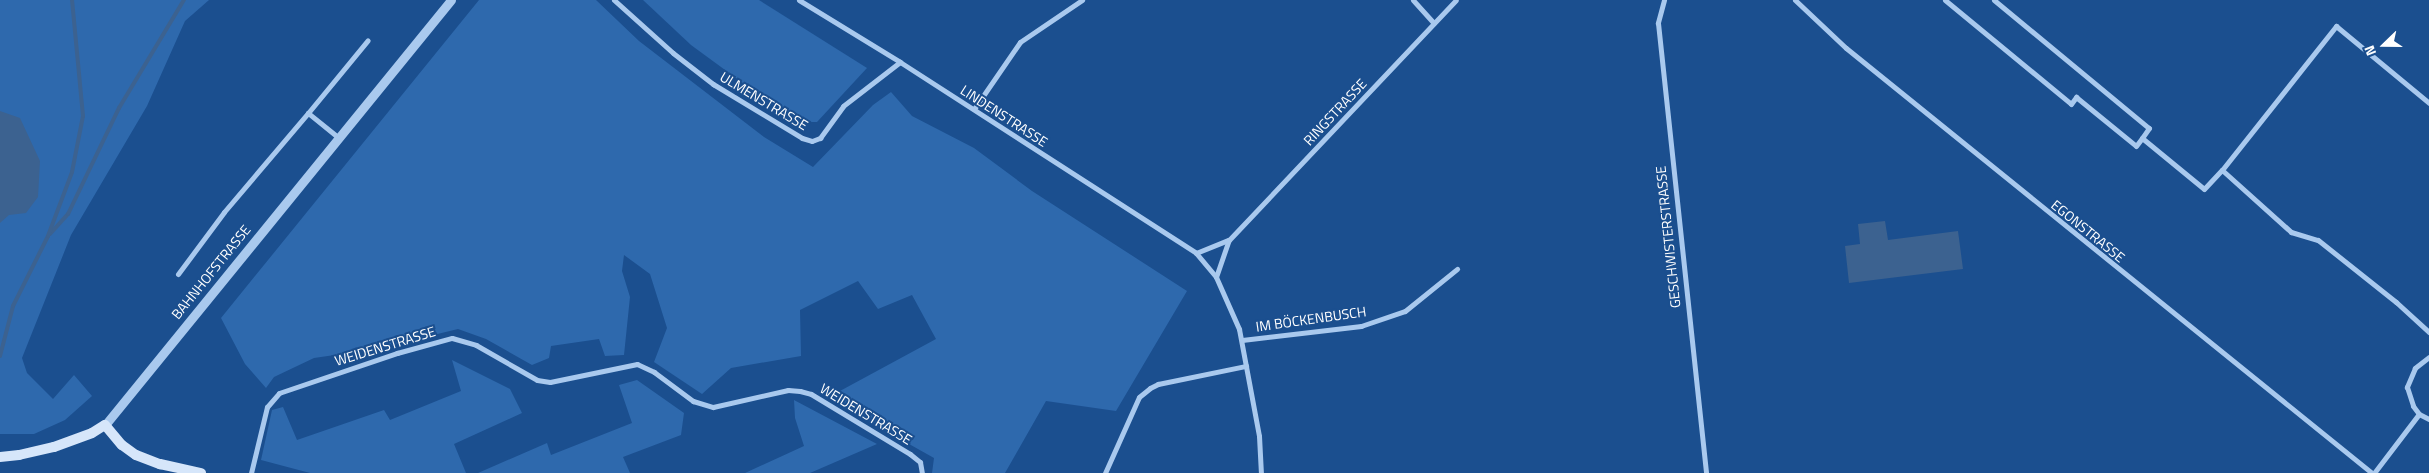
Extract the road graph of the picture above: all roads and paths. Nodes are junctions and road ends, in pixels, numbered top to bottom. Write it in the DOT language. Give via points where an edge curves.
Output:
graph roads {
  1 [pos="452,0"];
  2 [pos="614,0"];
  3 [pos="799,0"];
  4 [pos="1082,0"];
  5 [pos="1414,0"];
  6 [pos="1456,0"];
  7 [pos="1664,0"];
  8 [pos="1945,0"];
  9 [pos="1994,0"];
  10 [pos="1798,1"];
  11 [pos="1434,23"];
  12 [pos="368,40"];
  13 [pos="900,62"];
  14 [pos="2429,103"];
  15 [pos="974,109"];
  16 [pos="308,113"];
  17 [pos="2142,138"];
  18 [pos="340,139"];
  19 [pos="2222,170"];
  20 [pos="1229,240"];
  21 [pos="1196,252"];
  22 [pos="1458,269"];
  23 [pos="178,274"];
  24 [pos="1216,278"];
  25 [pos="2429,332"];
  26 [pos="1242,340"];
  27 [pos="2429,358"];
  28 [pos="1246,366"];
  29 [pos="2419,414"];
  30 [pos="2429,420"];
  31 [pos="105,424"];
  32 [pos="0,457"];
  33 [pos="161,469"];
  34 [pos="201,473"];
  35 [pos="251,473"];
  36 [pos="922,473"];
  37 [pos="1106,473"];
  38 [pos="1261,473"];
  39 [pos="1706,473"];
  40 [pos="2373,473"];
  1 -- 18 [label="street, BAHNHOFSTRASSE"];
  2 -- 13 [label="street, ULMENSTRASSE" via="713,84 812,141 820,138 844,106"];
  3 -- 13 [label="street, LINDENSTRASSE"];
  4 -- 15 [label="street" via="1020,42"];
  5 -- 11 [label="street"];
  6 -- 11 [label="street, RINGSTRASSE"];
  7 -- 39 [label="street, GESCHWISTERSTRASSE" via="1658,23"];
  8 -- 17 [label="street" via="2071,104 2076,97 2136,146"];
  9 -- 17 [label="street" via="2149,128"];
  10 -- 40 [label="street, EGONSTRASSE" via="1846,48"];
  11 -- 20 [label="street, RINGSTRASSE"];
  12 -- 16 [label="street, BAHNHOFSTRASSE"];
  13 -- 15 [label="street, LINDENSTRASSE"];
  14 -- 19 [label="street" via="2336,26"];
  15 -- 21 [label="street, LINDENSTRASSE"];
  16 -- 18 [label="street"];
  16 -- 23 [label="street, BAHNHOFSTRASSE" via="224,212"];
  17 -- 19 [label="street" via="2204,189"];
  18 -- 31 [label="street, BAHNHOFSTRASSE"];
  19 -- 25 [label="street" via="2291,232 2318,240"];
  20 -- 21 [label="street, RINGSTRASSE"];
  20 -- 24 [label="street, RINGSTRASSE"];
  21 -- 24 [label="street, IM BÖCKENBUSCH"];
  22 -- 26 [label="street, IM BÖCKENBUSCH" via="1405,311 1361,326"];
  24 -- 26 [label="street, IM BÖCKENBUSCH"];
  26 -- 28 [label="street, IM BÖCKENBUSCH"];
  27 -- 29 [label="street" via="2414,368 2407,387 2408,397"];
  28 -- 37 [label="street" via="1150,388 1139,397"];
  28 -- 38 [label="street, IM BÖCKENBUSCH" via="1260,436"];
  29 -- 30 [label="street"];
  29 -- 40 [label="street"];
  31 -- 32 [label="main road" via="92,433 54,447"];
  31 -- 33 [label="main road" via="128,450"];
  33 -- 34 [label="main road"];
  35 -- 36 [label="street, WEIDENSTRASSE" via="267,406 279,393 397,352 452,338 476,345 537,380 550,382 637,364 654,372 693,401 713,407 788,390 811,394 910,454 920,462"];
}
